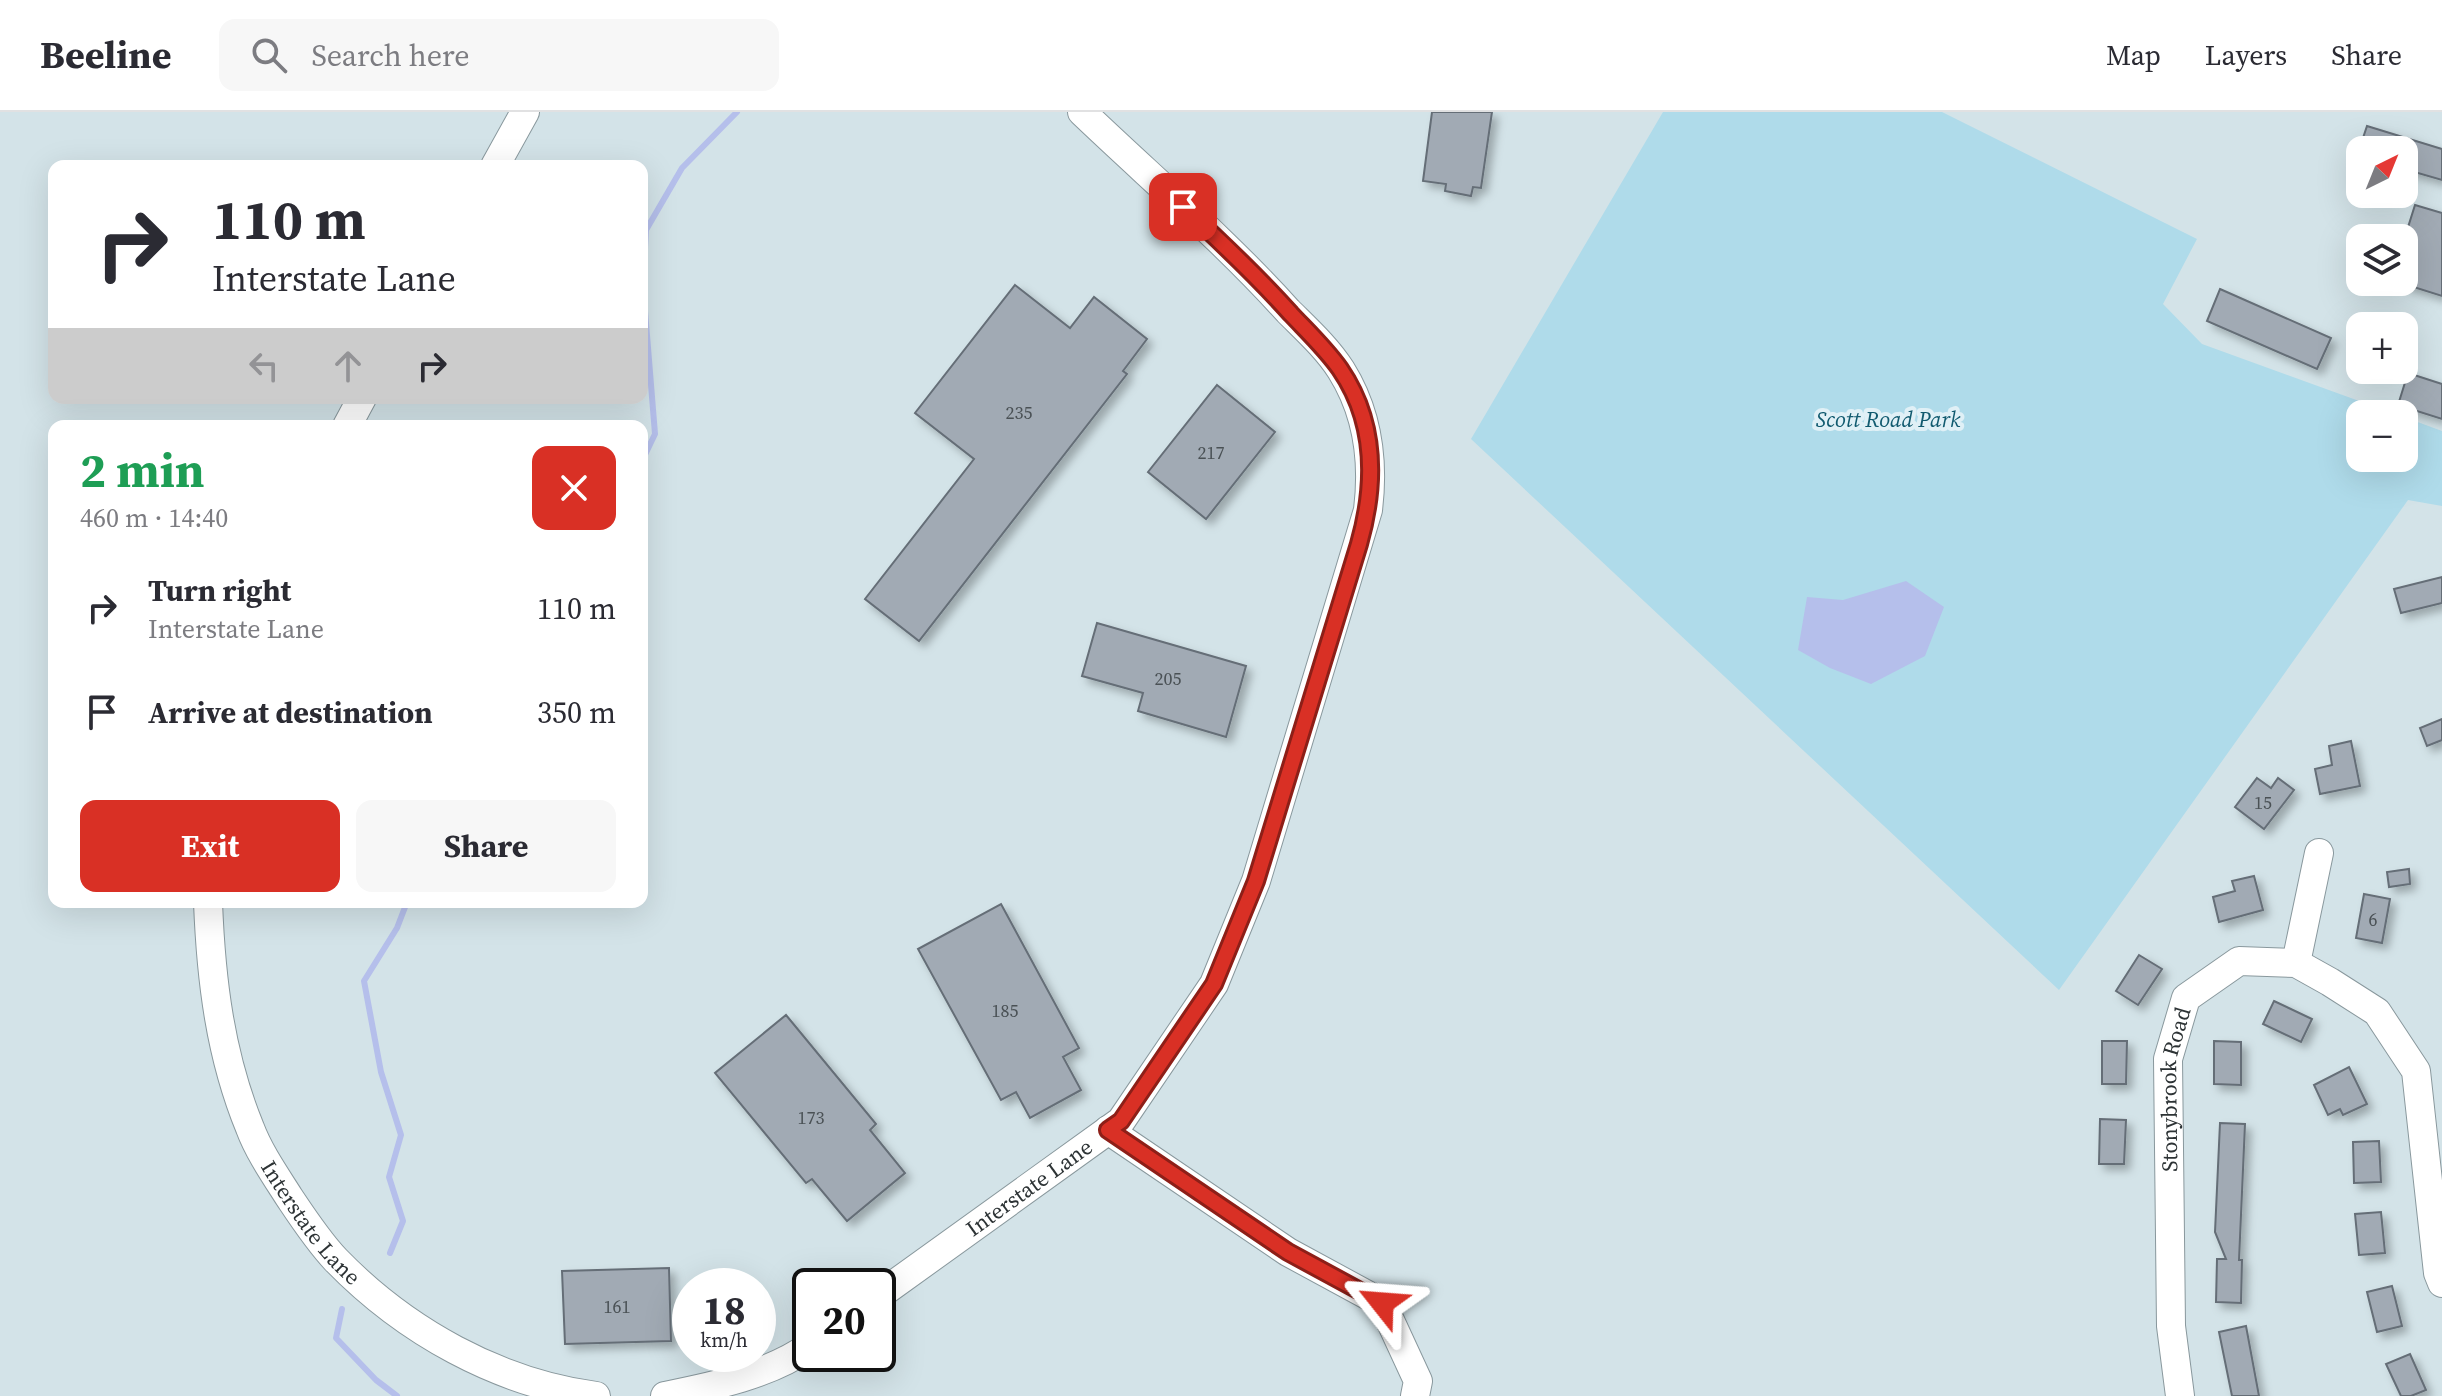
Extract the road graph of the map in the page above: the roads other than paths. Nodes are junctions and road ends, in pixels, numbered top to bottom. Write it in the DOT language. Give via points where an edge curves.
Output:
graph roads {
  1 [pos="525,112"];
  2 [pos="1082,112"];
  3 [pos="498,160"];
  4 [pos="2319,853"];
  5 [pos="208,908"];
  6 [pos="2296,963"];
  7 [pos="1108,1130"];
  8 [pos="896,1283"];
  9 [pos="2442,1283"];
  10 [pos="792,1359"];
  11 [pos="596,1396"];
  12 [pos="665,1396"];
  13 [pos="1415,1396"];
  14 [pos="2180,1396"];
  1 -- 3 [label="street"];
  2 -- 7 [label="street, Interstate Lane" via="1251,269 1340,369 1358,404 1372,475 1359,544 1256,881 1214,984 1121,1121"];
  4 -- 6 [label="street"];
  5 -- 11 [label="street, Interstate Lane" via="210,966 232,1079 251,1131 335,1259 426,1333 472,1358 516,1378"];
  6 -- 9 [label="street, Stonybrook Road" via="2377,1012 2416,1071"];
  6 -- 14 [label="street, Stonybrook Road" via="2239,961 2186,998 2168,1059 2171,1326"];
  7 -- 8 [label="street, Interstate Lane"];
  7 -- 13 [label="street" via="1288,1252 1382,1303 1418,1381"];
  10 -- 12 [label="street"];
}
